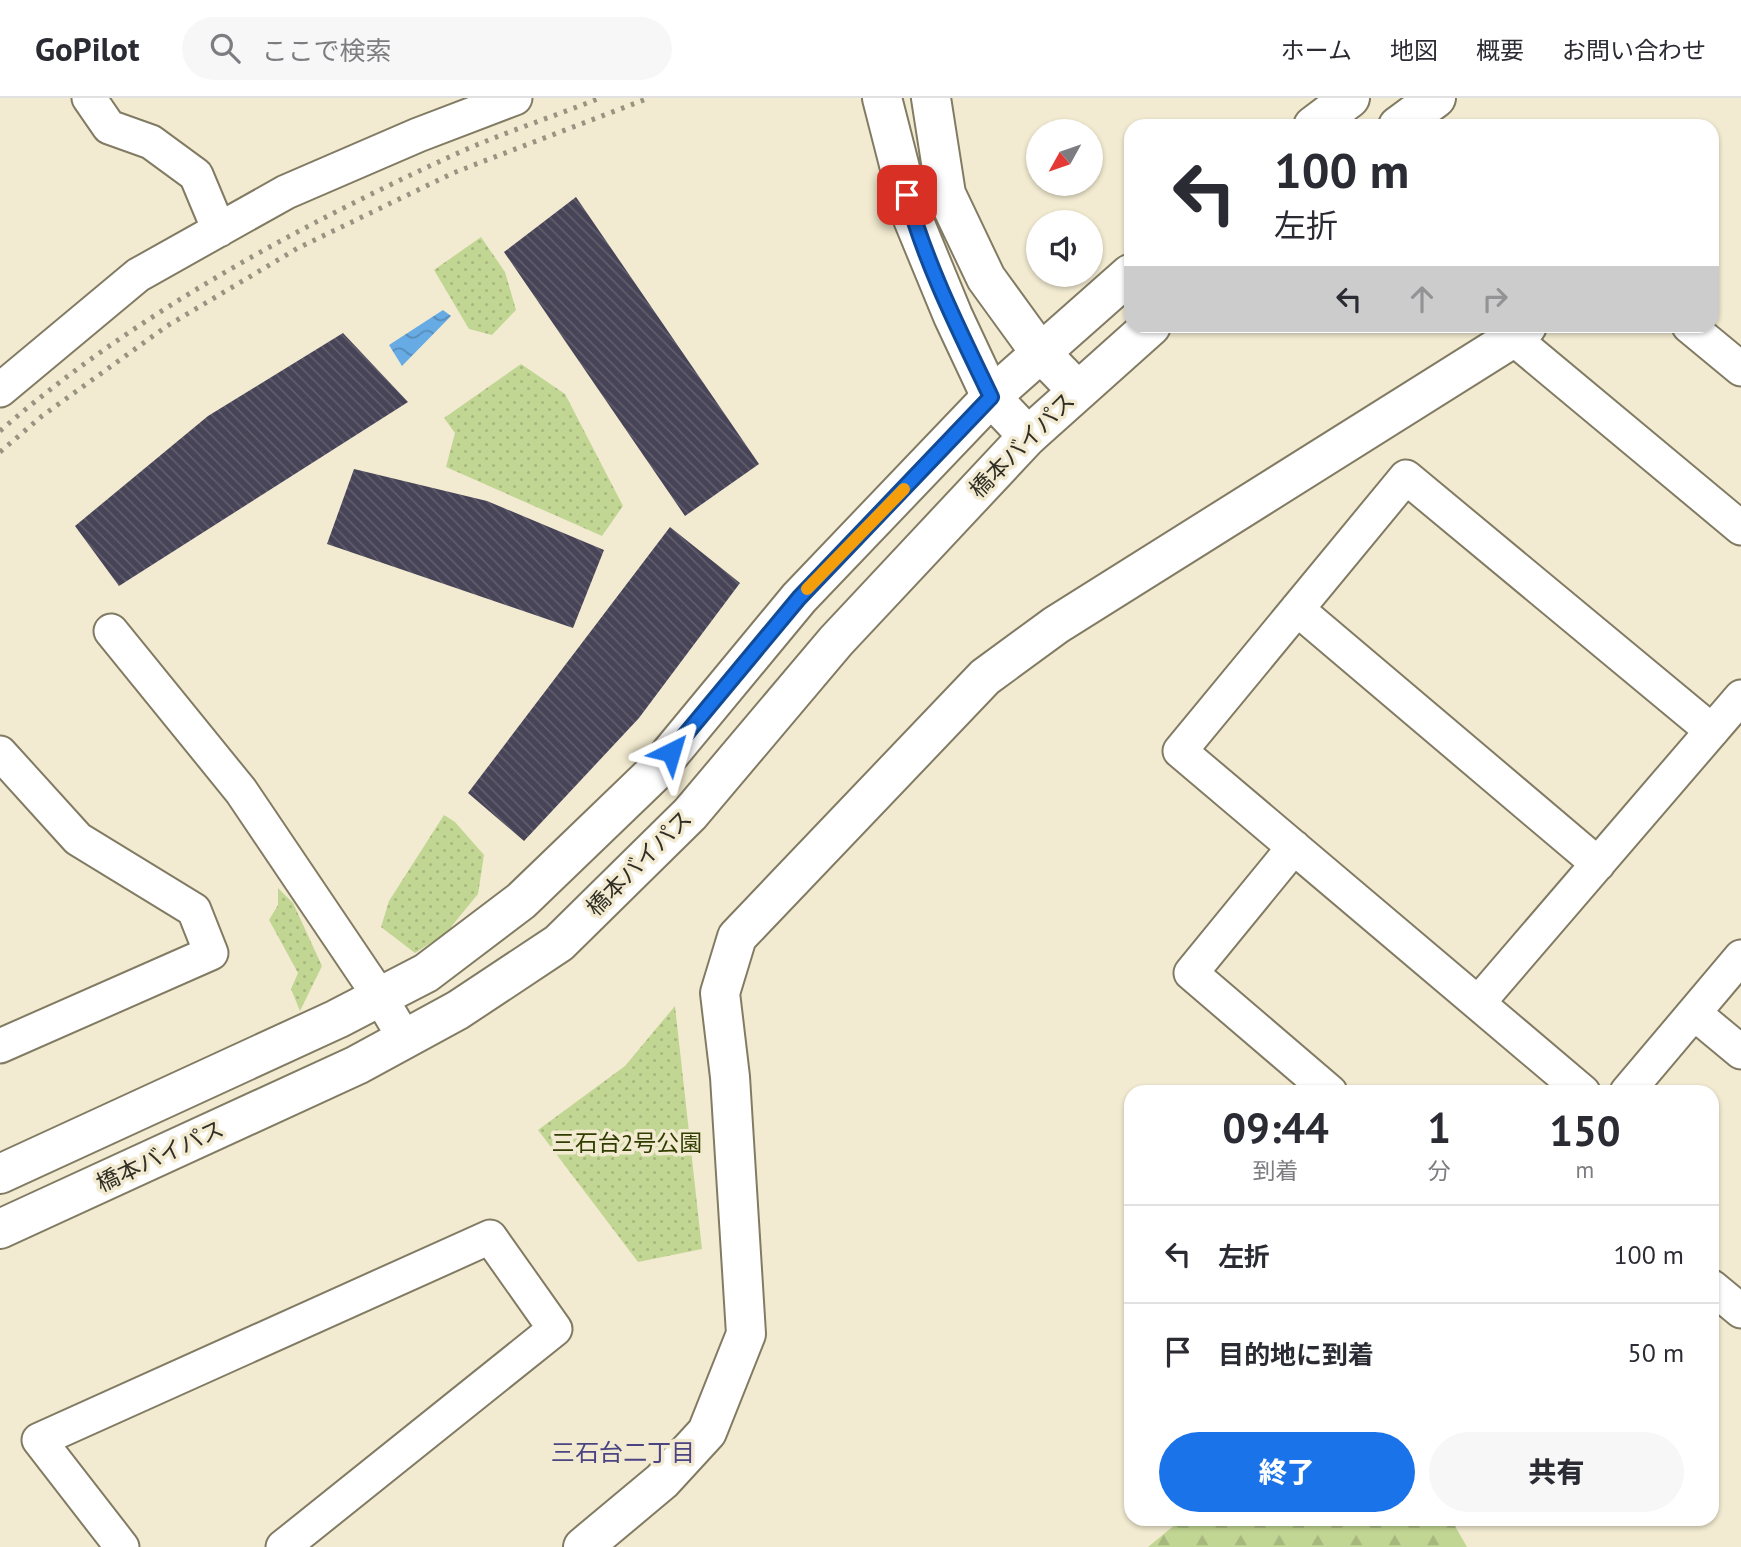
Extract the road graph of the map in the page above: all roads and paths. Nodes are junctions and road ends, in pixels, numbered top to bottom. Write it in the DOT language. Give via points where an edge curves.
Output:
graph roads {
  1 [pos="89,98"];
  2 [pos="515,98"];
  3 [pos="882,98"];
  4 [pos="930,98"];
  5 [pos="1350,98"];
  6 [pos="1436,98"];
  7 [pos="1322,119"];
  8 [pos="1408,119"];
  9 [pos="219,230"];
  10 [pos="1124,279"];
  11 [pos="1143,333"];
  12 [pos="1518,333"];
  13 [pos="1521,333"];
  14 [pos="1697,333"];
  15 [pos="1039,351"];
  16 [pos="1741,369"];
  17 [pos="0,390"];
  18 [pos="1077,390"];
  19 [pos="991,397"];
  20 [pos="1028,436"];
  21 [pos="1741,528"];
  22 [pos="1297,609"];
  23 [pos="111,631"];
  24 [pos="1741,697"];
  25 [pos="1712,731"];
  26 [pos="0,753"];
  27 [pos="1294,847"];
  28 [pos="1598,864"];
  29 [pos="1741,957"];
  30 [pos="380,996"];
  31 [pos="1478,1003"];
  32 [pos="1694,1013"];
  33 [pos="405,1039"];
  34 [pos="0,1046"];
  35 [pos="1741,1052"];
  36 [pos="1322,1085"];
  37 [pos="1575,1085"];
  38 [pos="1633,1085"];
  39 [pos="0,1174"];
  40 [pos="0,1229"];
  41 [pos="1719,1293"];
  42 [pos="1741,1311"];
  43 [pos="594,1544"];
  44 [pos="122,1547"];
  45 [pos="283,1547"];
  1 -- 9 [label="street" via="109,127 151,142 196,175"];
  2 -- 9 [label="street" via="286,192"];
  3 -- 19 [label="main road" via="914,219"];
  4 -- 15 [label="main road" via="946,194 986,278"];
  5 -- 7 [label="main road"];
  6 -- 8 [label="main road"];
  9 -- 17 [label="street" via="138,275"];
  10 -- 15 [label="main road"];
  11 -- 18 [label="main road, 橋本バイパス"];
  12 -- 43 [label="main road" via="1056,625 985,677 737,937 720,993 730,1077 746,1334 707,1432"];
  13 -- 21 [label="street"];
  14 -- 16 [label="street"];
  15 -- 18 [label="main road"];
  15 -- 19 [label="main road"];
  18 -- 20 [label="main road, 橋本バイパス"];
  19 -- 20 [label="main road"];
  19 -- 30 [label="main road" via="799,598 646,781 521,901 426,973"];
  20 -- 33 [label="main road, 橋本バイパス" via="836,641 690,814 559,943"];
  22 -- 25 [label="street" via="1406,477"];
  22 -- 27 [label="street" via="1180,751"];
  22 -- 28 [label="street"];
  23 -- 30 [label="street" via="241,791"];
  24 -- 25 [label="street"];
  25 -- 28 [label="street"];
  26 -- 34 [label="street" via="78,839 194,910 211,953"];
  27 -- 31 [label="street"];
  27 -- 36 [label="street" via="1191,973"];
  28 -- 31 [label="street"];
  29 -- 32 [label="street"];
  30 -- 33 [label="street"];
  30 -- 39 [label="main road"];
  31 -- 37 [label="street"];
  32 -- 35 [label="street"];
  32 -- 38 [label="street"];
  33 -- 40 [label="main road, 橋本バイパス"];
  41 -- 42 [label="street"];
  44 -- 45 [label="street" via="39,1440 490,1237 555,1329"];
}
